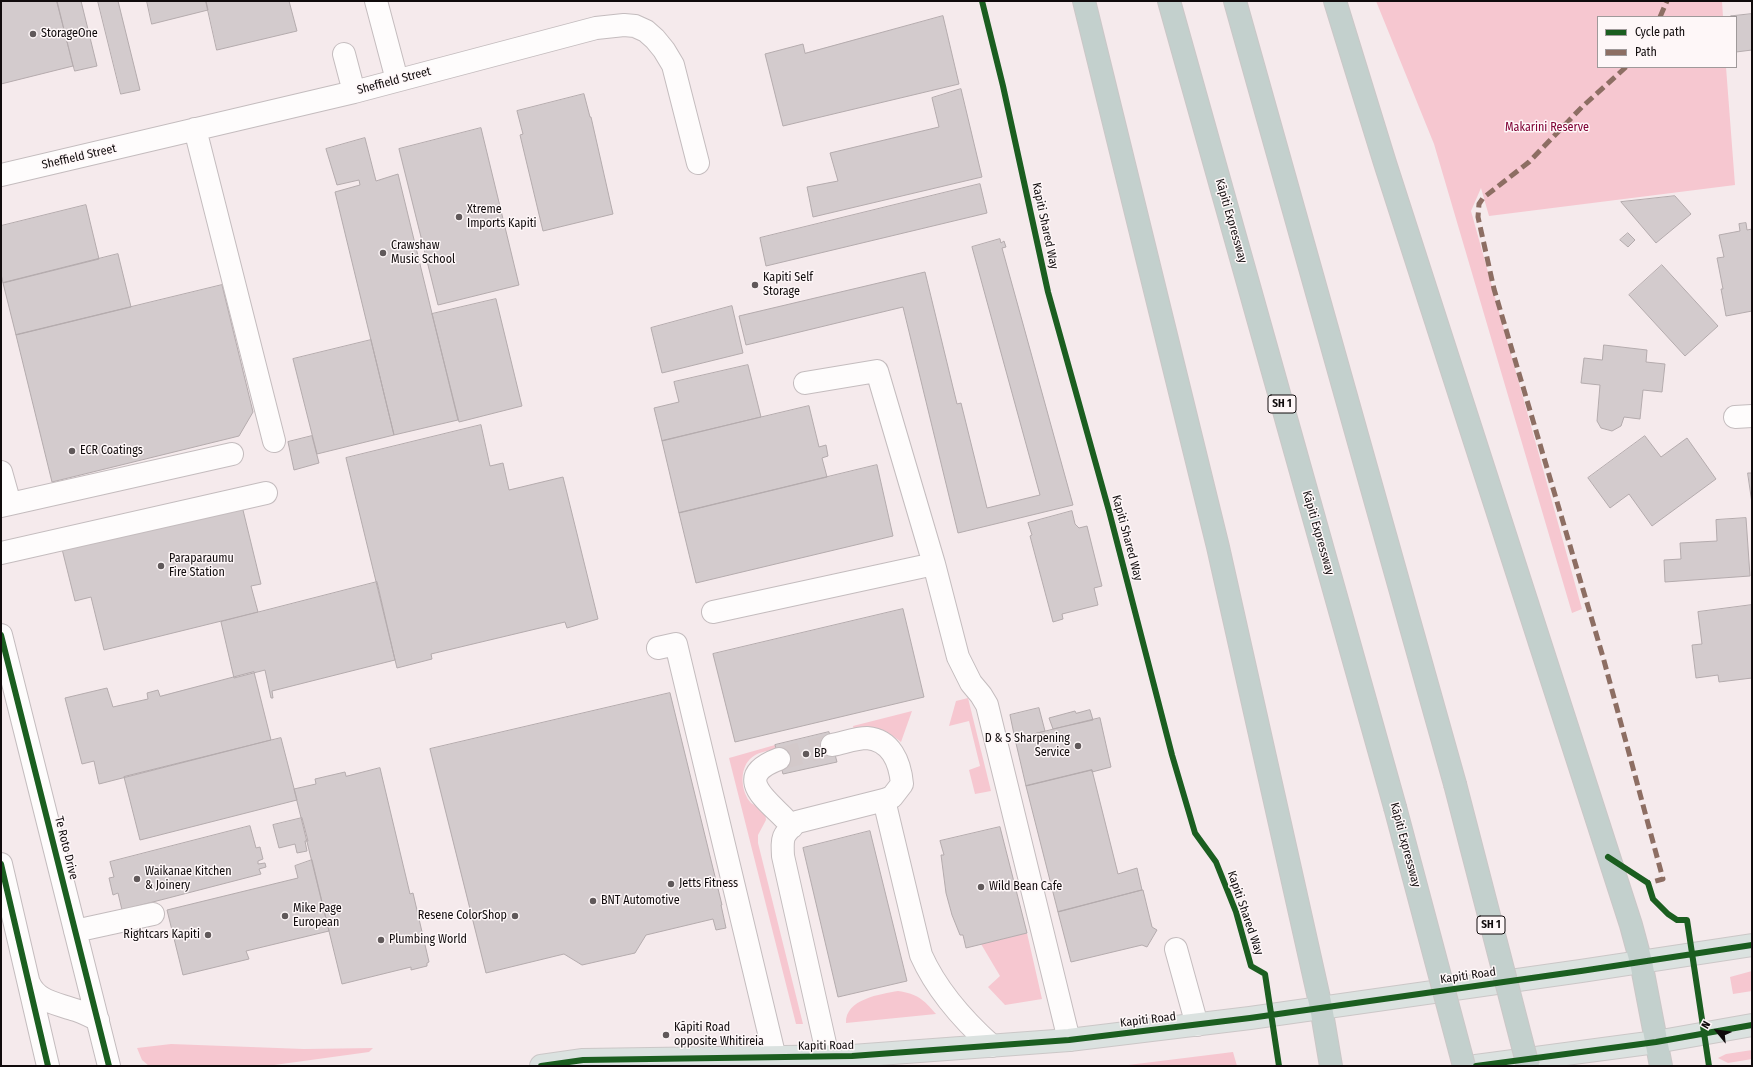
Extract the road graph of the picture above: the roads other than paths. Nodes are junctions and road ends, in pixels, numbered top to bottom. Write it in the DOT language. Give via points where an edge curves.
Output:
graph roads {
  1 [pos="376,1"];
  2 [pos="1084,1"];
  3 [pos="1169,1"];
  4 [pos="1235,1"];
  5 [pos="1335,1"];
  6 [pos="344,54"];
  7 [pos="396,80"];
  8 [pos="354,92"];
  9 [pos="195,130"];
  10 [pos="698,163"];
  11 [pos="1,175"];
  12 [pos="805,383"];
  13 [pos="274,441"];
  14 [pos="232,454"];
  15 [pos="1,472"];
  16 [pos="266,493"];
  17 [pos="5,505"];
  18 [pos="1,553"];
  19 [pos="934,564"];
  20 [pos="713,612"];
  21 [pos="1,635"];
  22 [pos="658,648"];
  23 [pos="832,745"];
  24 [pos="779,759"];
  25 [pos="884,800"];
  26 [pos="792,826"];
  27 [pos="1,864"];
  28 [pos="153,914"];
  29 [pos="75,931"];
  30 [pos="1752,945"];
  31 [pos="1176,949"];
  32 [pos="1641,962"];
  33 [pos="29,983"];
  34 [pos="1321,1007"];
  35 [pos="98,1020"];
  36 [pos="1198,1025"];
  37 [pos="1752,1025"];
  38 [pos="1069,1040"];
  39 [pos="1656,1042"];
  40 [pos="992,1046"];
  41 [pos="828,1057"];
  42 [pos="775,1058"];
  43 [pos="48,1066"];
  44 [pos="109,1066"];
  45 [pos="541,1066"];
  46 [pos="1330,1066"];
  47 [pos="1464,1066"];
  48 [pos="1476,1066"];
  49 [pos="1528,1066"];
  50 [pos="1661,1066"];
  1 -- 7 [label="street"];
  2 -- 34 [label="highway" via="1218,548"];
  3 -- 47 [label="highway, Kāpiti Expressway / SH 1, bridge" via="1395,807"];
  4 -- 49 [label="highway, SH 1, bridge" via="1455,784"];
  5 -- 32 [label="highway"];
  6 -- 8 [label="street"];
  7 -- 8 [label="street, Sheffield Street"];
  7 -- 10 [label="street, Sheffield Street" via="596,28 635,26 655,39 673,65"];
  8 -- 9 [label="street, Sheffield Street"];
  9 -- 11 [label="street, Sheffield Street"];
  9 -- 13 [label="street"];
  12 -- 19 [label="street" via="877,371"];
  14 -- 17 [label="street"];
  15 -- 17 [label="street"];
  16 -- 18 [label="street"];
  19 -- 20 [label="street"];
  19 -- 38 [label="street" via="958,657 971,683 987,705"];
  21 -- 29 [label="street, Te Roto Drive"];
  22 -- 42 [label="street" via="676,644"];
  23 -- 25 [label="street" via="866,738 878,741 890,749 898,760 902,784 892,797"];
  24 -- 26 [label="street" via="764,767 755,783 765,800"];
  25 -- 26 [label="street" via="797,822"];
  25 -- 40 [label="street" via="921,955 928,971 971,1028"];
  26 -- 41 [label="street" via="782,839 783,856"];
  27 -- 33 [label="street"];
  28 -- 29 [label="street"];
  29 -- 35 [label="street, Te Roto Drive"];
  30 -- 32 [label="main road, Kapiti Road"];
  31 -- 36 [label="street"];
  32 -- 34 [label="main road, Kapiti Road"];
  32 -- 39 [label="highway"];
  33 -- 35 [label="street" via="36,994 46,1001 74,1009"];
  33 -- 43 [label="street"];
  34 -- 36 [label="main road, Kapiti Road"];
  34 -- 46 [label="highway"];
  35 -- 44 [label="street, Te Roto Drive"];
  36 -- 38 [label="main road, Kapiti Road"];
  37 -- 39 [label="main road"];
  38 -- 40 [label="main road, Kapiti Road"];
  39 -- 48 [label="main road"];
  39 -- 50 [label="highway"];
  40 -- 41 [label="main road, Kapiti Road"];
  41 -- 42 [label="main road, Kapiti Road"];
  42 -- 45 [label="main road, Kapiti Road" via="583,1060"];
}
